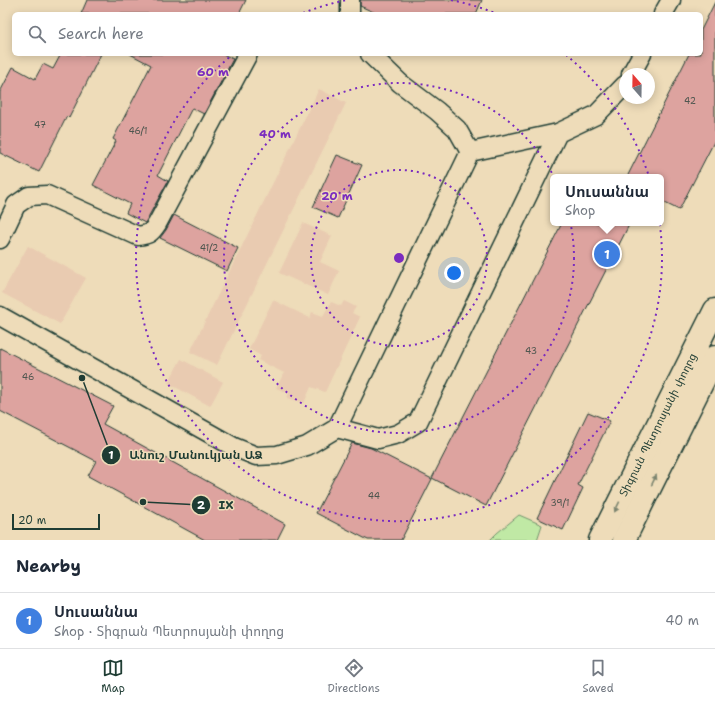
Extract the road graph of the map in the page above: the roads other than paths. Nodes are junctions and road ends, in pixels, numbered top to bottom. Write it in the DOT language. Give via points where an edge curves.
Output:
graph roads {
  1 [pos="350,0"];
  2 [pos="671,0"];
  3 [pos="350,12"];
  4 [pos="664,12"];
  5 [pos="247,56"];
  6 [pos="372,56"];
  7 [pos="641,56"];
  8 [pos="634,68"];
  9 [pos="619,90"];
  10 [pos="558,133"];
  11 [pos="470,152"];
  12 [pos="0,240"];
  13 [pos="715,310"];
  14 [pos="0,316"];
  15 [pos="715,357"];
  16 [pos="337,428"];
  17 [pos="600,540"];
  18 [pos="624,540"];
  1 -- 3 [label="lane"];
  2 -- 4 [label="lane"];
  5 -- 12 [label="lane" via="151,232 138,236 47,195 29,196 16,205"];
  6 -- 11 [label="lane" via="400,83 457,129"];
  7 -- 8 [label="lane"];
  9 -- 10 [label="lane" via="596,115"];
  10 -- 11 [label="lane"];
  10 -- 16 [label="lane" via="418,422 398,434 378,439"];
  11 -- 16 [label="lane"];
  13 -- 17 [label="main road, Տիգրան Պետրոսյանի փողոց, one-way"];
  14 -- 16 [label="lane" via="234,447 256,456 278,456 307,446"];
  18 -- 15 [label="main road, Տիգրան Պետրոսյանի փողոց, one-way"];
}
